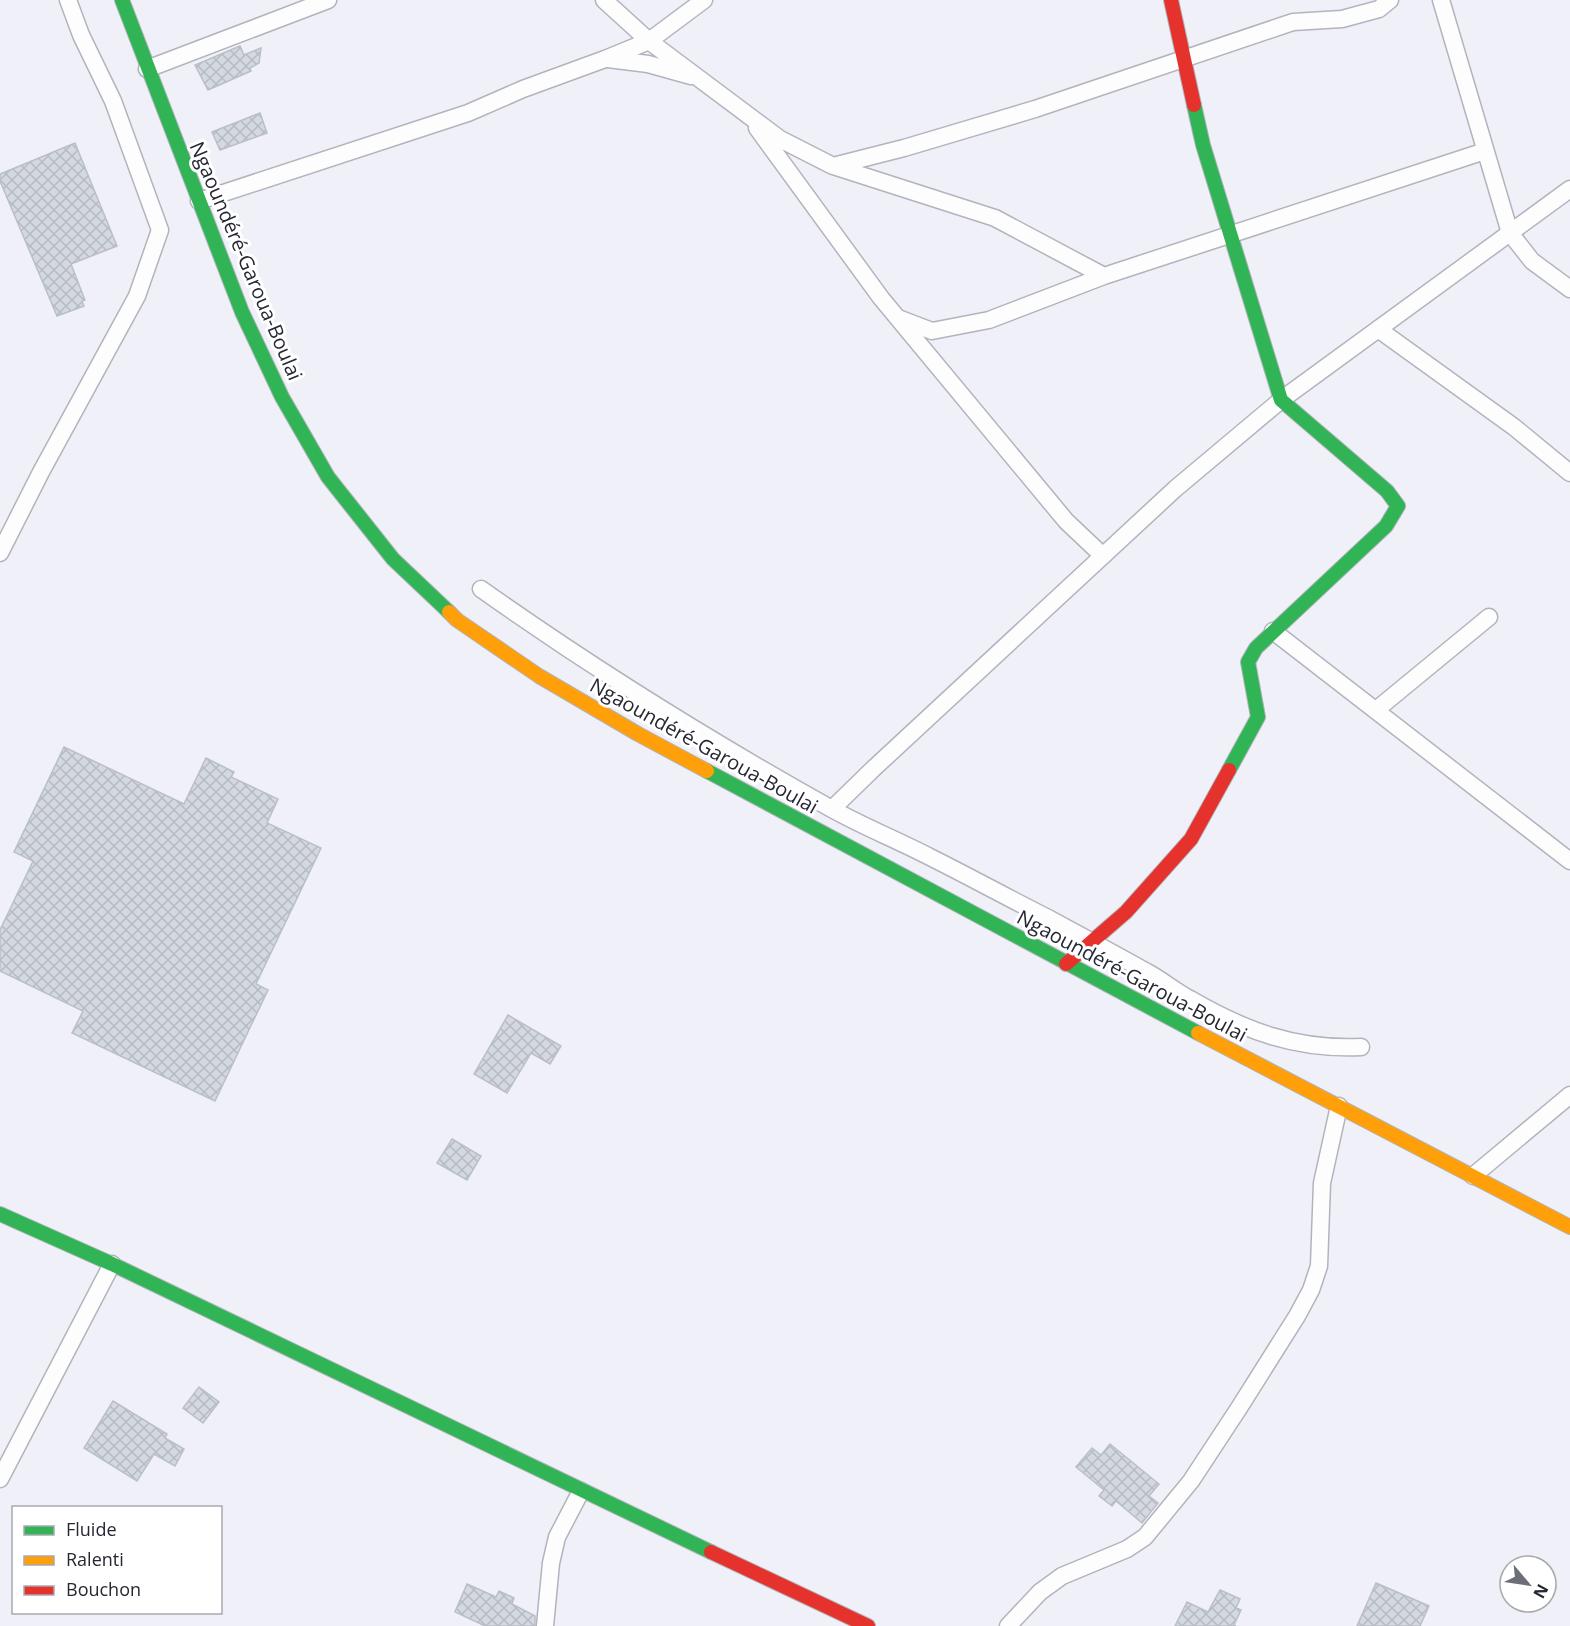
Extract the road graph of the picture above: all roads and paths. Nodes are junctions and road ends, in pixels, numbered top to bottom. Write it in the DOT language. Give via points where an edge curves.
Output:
graph roads {
  1 [pos="68,0"];
  2 [pos="122,0"];
  3 [pos="328,0"];
  4 [pos="604,0"];
  5 [pos="705,0"];
  6 [pos="1171,0"];
  7 [pos="1390,0"];
  8 [pos="1441,0"];
  9 [pos="649,41"];
  10 [pos="1183,57"];
  11 [pos="605,59"];
  12 [pos="147,69"];
  13 [pos="701,79"];
  14 [pos="745,112"];
  15 [pos="1485,151"];
  16 [pos="833,166"];
  17 [pos="1570,189"];
  18 [pos="199,201"];
  19 [pos="1510,233"];
  20 [pos="1231,234"];
  21 [pos="1104,276"];
  22 [pos="1570,289"];
  23 [pos="898,318"];
  24 [pos="1378,329"];
  25 [pos="1281,400"];
  26 [pos="1570,473"];
  27 [pos="0,553"];
  28 [pos="1103,556"];
  29 [pos="481,589"];
  30 [pos="1489,617"];
  31 [pos="1273,631"];
  32 [pos="1376,710"];
  33 [pos="832,809"];
  34 [pos="908,846"];
  35 [pos="1570,861"];
  36 [pos="916,884"];
  37 [pos="1092,942"];
  38 [pos="1066,964"];
  39 [pos="1361,1047"];
  40 [pos="1570,1095"];
  41 [pos="1339,1106"];
  42 [pos="1473,1176"];
  43 [pos="0,1214"];
  44 [pos="1570,1227"];
  45 [pos="112,1264"];
  46 [pos="0,1479"];
  47 [pos="581,1491"];
  48 [pos="545,1626"];
  49 [pos="868,1626"];
  50 [pos="1008,1626"];
  1 -- 27 [label="street" via="113,101 160,230 137,296"];
  2 -- 12 [label="main road, Ngaoundéré-Garoua-Boulai"];
  3 -- 12 [label="street"];
  4 -- 9 [label="street"];
  5 -- 9 [label="street"];
  6 -- 10 [label="main road"];
  7 -- 10 [label="street" via="1379,9 1342,19 1293,22"];
  8 -- 15 [label="street"];
  9 -- 11 [label="street"];
  9 -- 13 [label="street"];
  10 -- 16 [label="street" via="1035,109"];
  10 -- 20 [label="main road" via="1203,145"];
  11 -- 13 [label="street" via="648,64"];
  11 -- 18 [label="street" via="468,113"];
  12 -- 18 [label="main road, Ngaoundéré-Garoua-Boulai"];
  13 -- 14 [label="street"];
  14 -- 16 [label="street" via="780,139"];
  14 -- 23 [label="street"];
  15 -- 19 [label="street"];
  15 -- 20 [label="street"];
  16 -- 21 [label="street" via="995,218"];
  17 -- 19 [label="street"];
  18 -- 36 [label="main road, Ngaoundéré-Garoua-Boulai" via="242,312 282,397 328,477 393,559 458,620 539,676"];
  19 -- 22 [label="street" via="1532,261"];
  19 -- 24 [label="street"];
  20 -- 21 [label="street"];
  20 -- 25 [label="main road"];
  21 -- 23 [label="street" via="989,320 932,331"];
  23 -- 28 [label="street" via="1066,521"];
  24 -- 25 [label="street"];
  24 -- 26 [label="street" via="1514,427"];
  25 -- 28 [label="street"];
  25 -- 31 [label="main road" via="1387,491 1398,506 1386,526"];
  28 -- 33 [label="street"];
  29 -- 33 [label="street" via="565,649 669,715"];
  30 -- 32 [label="street"];
  31 -- 32 [label="street"];
  31 -- 37 [label="main road" via="1248,662 1258,717 1191,839 1126,912"];
  32 -- 35 [label="street"];
  33 -- 34 [label="street"];
  34 -- 36 [label="street"];
  34 -- 37 [label="street"];
  36 -- 38 [label="main road, Ngaoundéré-Garoua-Boulai"];
  37 -- 38 [label="main road"];
  37 -- 39 [label="street" via="1190,1000 1251,1030 1309,1046"];
  38 -- 41 [label="main road, Ngaoundéré-Garoua-Boulai"];
  40 -- 42 [label="street"];
  41 -- 42 [label="main road, Ngaoundéré-Garoua-Boulai"];
  41 -- 50 [label="street" via="1322,1183 1319,1266 1297,1316 1246,1397 1191,1481 1145,1537 1127,1549 1062,1576 1040,1592"];
  42 -- 44 [label="main road, Ngaoundéré-Garoua-Boulai"];
  43 -- 45 [label="main road"];
  45 -- 46 [label="street"];
  45 -- 47 [label="main road"];
  47 -- 48 [label="street" via="557,1537"];
  47 -- 49 [label="main road"];
}
